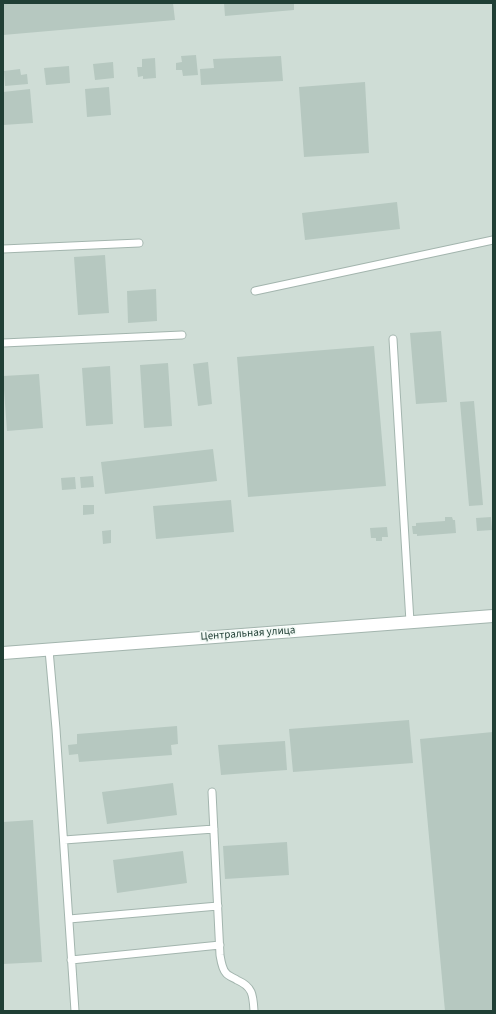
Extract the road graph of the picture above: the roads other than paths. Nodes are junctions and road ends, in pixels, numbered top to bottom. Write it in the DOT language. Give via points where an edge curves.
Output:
graph roads {
  1 [pos="493,240"];
  2 [pos="139,243"];
  3 [pos="3,249"];
  4 [pos="255,291"];
  5 [pos="182,335"];
  6 [pos="393,339"];
  7 [pos="3,343"];
  8 [pos="493,616"];
  9 [pos="410,622"];
  10 [pos="49,650"];
  11 [pos="3,653"];
  12 [pos="212,792"];
  13 [pos="214,829"];
  14 [pos="64,840"];
  15 [pos="218,906"];
  16 [pos="69,919"];
  17 [pos="220,945"];
  18 [pos="71,960"];
  19 [pos="75,1011"];
  20 [pos="254,1011"];
  1 -- 4 [label="lane"];
  2 -- 3 [label="lane"];
  5 -- 7 [label="lane"];
  6 -- 9 [label="lane"];
  8 -- 9 [label="street, Центральная улица"];
  9 -- 10 [label="street, Центральная улица"];
  10 -- 11 [label="street, Центральная улица"];
  10 -- 14 [label="lane"];
  12 -- 13 [label="lane"];
  13 -- 14 [label="lane"];
  13 -- 15 [label="lane"];
  14 -- 16 [label="lane"];
  15 -- 16 [label="lane"];
  15 -- 17 [label="lane"];
  16 -- 18 [label="lane"];
  17 -- 18 [label="lane"];
  17 -- 20 [label="lane" via="223,969 226,974 246,984 251,992"];
  18 -- 19 [label="lane"];
}
